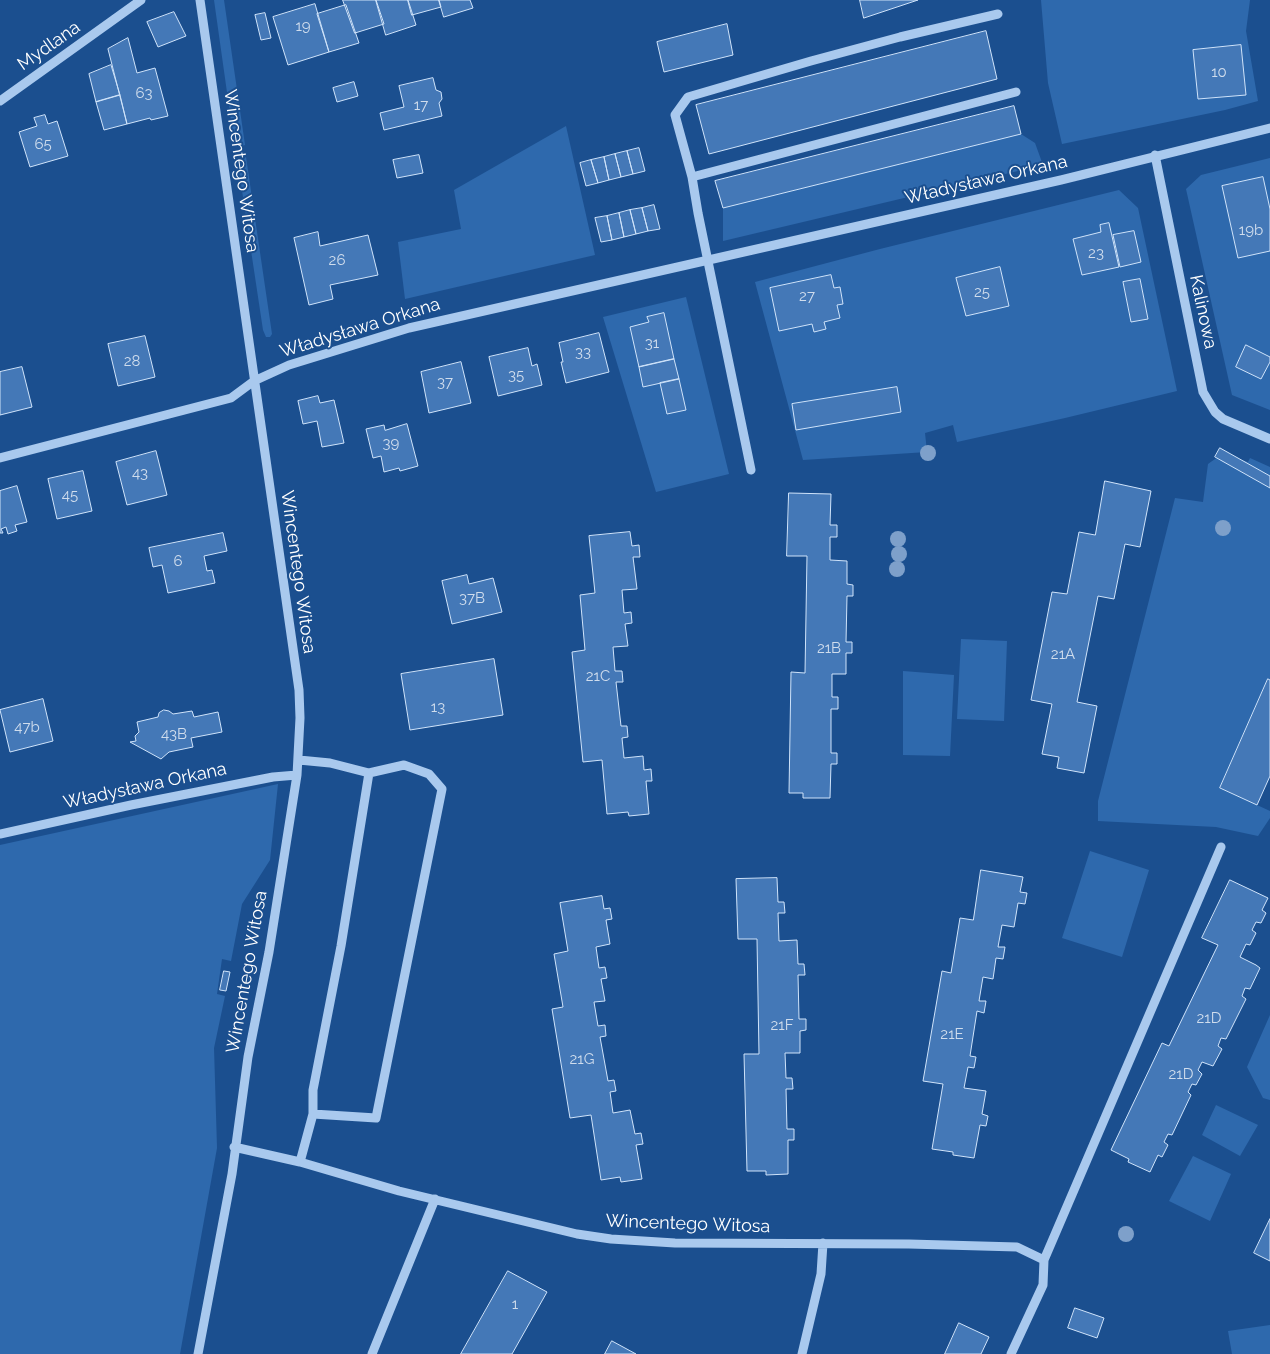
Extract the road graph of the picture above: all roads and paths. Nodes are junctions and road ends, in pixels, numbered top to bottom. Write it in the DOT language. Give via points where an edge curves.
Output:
graph roads {
  1 [pos="142,0"];
  2 [pos="200,0"];
  3 [pos="998,14"];
  4 [pos="1016,92"];
  5 [pos="0,101"];
  6 [pos="1270,128"];
  7 [pos="1155,156"];
  8 [pos="692,177"];
  9 [pos="708,259"];
  10 [pos="254,381"];
  11 [pos="1270,439"];
  12 [pos="0,458"];
  13 [pos="751,470"];
  14 [pos="299,760"];
  15 [pos="369,773"];
  16 [pos="297,775"];
  17 [pos="0,834"];
  18 [pos="1221,847"];
  19 [pos="313,1114"];
  20 [pos="234,1147"];
  21 [pos="300,1162"];
  22 [pos="435,1199"];
  23 [pos="823,1243"];
  24 [pos="1044,1260"];
  25 [pos="198,1354"];
  26 [pos="372,1354"];
  27 [pos="802,1354"];
  28 [pos="1011,1354"];
  1 -- 5 [label="street, Mydlana"];
  2 -- 10 [label="street, Wincentego Witosa"];
  3 -- 8 [label="street" via="873,44 688,97 675,115"];
  4 -- 8 [label="street"];
  6 -- 7 [label="street, Władysława Orkana"];
  7 -- 9 [label="street, Władysława Orkana"];
  7 -- 11 [label="street, Kalinowa" via="1203,392 1223,419"];
  8 -- 9 [label="street"];
  9 -- 10 [label="street, Władysława Orkana" via="409,328 295,362"];
  9 -- 13 [label="street"];
  10 -- 12 [label="street, Władysława Orkana" via="231,398"];
  10 -- 14 [label="street, Wincentego Witosa" via="299,690"];
  14 -- 15 [label="street"];
  14 -- 16 [label="street, Wincentego Witosa"];
  15 -- 19 [label="street" via="341,946 313,1090"];
  15 -- 19 [label="street" via="404,764 429,774 442,789 376,1118"];
  16 -- 17 [label="street, Władysława Orkana" via="122,806"];
  16 -- 20 [label="street, Wincentego Witosa"];
  18 -- 24 [label="street"];
  19 -- 21 [label="street"];
  20 -- 21 [label="street, Wincentego Witosa"];
  20 -- 25 [label="street, Wincentego Witosa" via="232,1174"];
  21 -- 22 [label="street, Wincentego Witosa"];
  22 -- 23 [label="street, Wincentego Witosa" via="577,1234 611,1239 675,1243"];
  22 -- 26 [label="street"];
  23 -- 24 [label="street, Wincentego Witosa" via="1017,1247"];
  23 -- 27 [label="street" via="821,1274"];
  24 -- 28 [label="street" via="1044,1285"];
}
